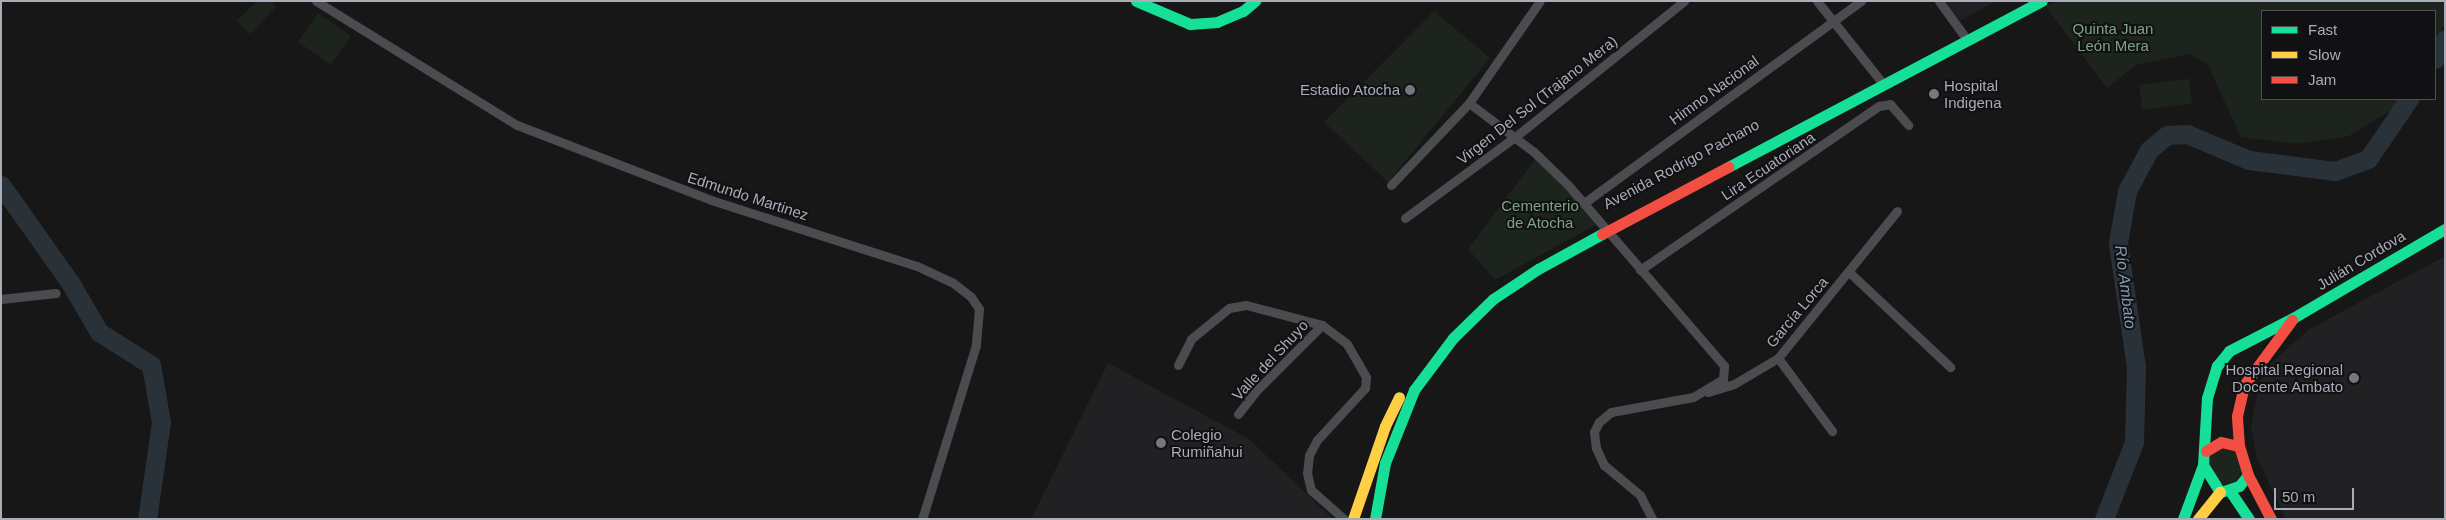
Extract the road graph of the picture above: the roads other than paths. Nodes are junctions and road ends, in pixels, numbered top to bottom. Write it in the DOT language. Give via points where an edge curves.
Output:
graph roads {
  1 [pos="316,1"];
  2 [pos="1136,1"];
  3 [pos="1255,1"];
  4 [pos="1540,1"];
  5 [pos="1684,1"];
  6 [pos="1817,1"];
  7 [pos="1861,1"];
  8 [pos="1939,1"];
  9 [pos="2024,1"];
  10 [pos="2042,1"];
  11 [pos="1832,20"];
  12 [pos="1966,37"];
  13 [pos="1881,81"];
  14 [pos="1468,103"];
  15 [pos="1908,125"];
  16 [pos="1515,137"];
  17 [pos="1391,185"];
  18 [pos="1584,203"];
  19 [pos="1897,211"];
  20 [pos="1405,218"];
  21 [pos="1603,228"];
  22 [pos="2445,229"];
  23 [pos="1640,270"];
  24 [pos="1849,272"];
  25 [pos="56,293"];
  26 [pos="1,299"];
  27 [pos="2293,318"];
  28 [pos="1322,325"];
  29 [pos="1778,358"];
  30 [pos="1178,366"];
  31 [pos="1950,367"];
  32 [pos="1693,397"];
  33 [pos="1238,414"];
  34 [pos="1832,431"];
  35 [pos="2239,446"];
  36 [pos="2206,451"];
  37 [pos="2203,465"];
  38 [pos="2248,475"];
  39 [pos="1380,486"];
  40 [pos="2225,491"];
  41 [pos="922,519"];
  42 [pos="1344,519"];
  43 [pos="1353,519"];
  44 [pos="1366,519"];
  45 [pos="1375,519"];
  46 [pos="1652,519"];
  47 [pos="2183,519"];
  48 [pos="2198,519"];
  49 [pos="2249,519"];
  50 [pos="2271,519"];
  1 -- 41 [label="street, Edmundo Martinez" via="516,125 711,200 917,266 952,282 971,297 979,309 976,345"];
  2 -- 3 [label="main road" via="1190,24 1217,22"];
  4 -- 14 [label="street"];
  5 -- 16 [label="street, Virgen Del Sol (Trajano Mera)"];
  6 -- 11 [label="street"];
  7 -- 11 [label="street, Himno Nacional"];
  8 -- 12 [label="street"];
  9 -- 12 [label="main road, Avenida Rodrigo Pachano"];
  10 -- 12 [label="main road, Avenida Rodrigo Pachano"];
  11 -- 13 [label="street"];
  11 -- 18 [label="street, Himno Nacional"];
  12 -- 13 [label="main road, Avenida Rodrigo Pachano"];
  13 -- 21 [label="main road, Avenida Rodrigo Pachano"];
  14 -- 16 [label="street"];
  14 -- 17 [label="street"];
  15 -- 23 [label="street, Lira Ecuatoriana" via="1890,104 1879,106"];
  16 -- 18 [label="street"];
  16 -- 20 [label="street, Virgen Del Sol (Trajano Mera)"];
  18 -- 21 [label="street"];
  19 -- 24 [label="street, García Lorca"];
  21 -- 23 [label="street"];
  21 -- 39 [label="main road, Avenida Rodrigo Pachano" via="1513,285 1453,338 1414,390 1400,417"];
  21 -- 43 [label="main road, Avenida Rodrigo Pachano" via="1491,291 1442,335 1422,360 1393,409"];
  22 -- 27 [label="main road, Julián Cordova"];
  23 -- 32 [label="street" via="1724,366 1723,379"];
  24 -- 29 [label="street, García Lorca"];
  24 -- 31 [label="street"];
  25 -- 26 [label="street"];
  27 -- 35 [label="main road, Julián Cordova" via="2244,384 2236,416"];
  27 -- 36 [label="main road, Julián Cordova" via="2246,340 2229,351 2217,366 2207,398"];
  28 -- 30 [label="street" via="1246,305 1228,308 1191,339"];
  28 -- 33 [label="street, Valle del Shuyo" via="1256,391"];
  28 -- 42 [label="street" via="1347,344 1366,377 1360,396 1317,440 1309,455 1307,473 1311,490"];
  29 -- 32 [label="street, García Lorca" via="1734,384"];
  29 -- 34 [label="street"];
  32 -- 46 [label="street" via="1611,412 1599,422 1594,432 1596,448 1604,465 1629,483"];
  35 -- 36 [label="main road" via="2221,442"];
  35 -- 38 [label="main road"];
  36 -- 37 [label="main road"];
  37 -- 40 [label="main road" via="2207,476"];
  37 -- 47 [label="main road"];
  38 -- 40 [label="main road"];
  38 -- 50 [label="main road"];
  39 -- 44 [label="main road"];
  39 -- 45 [label="main road"];
  40 -- 48 [label="main road"];
  40 -- 49 [label="main road"];
}
